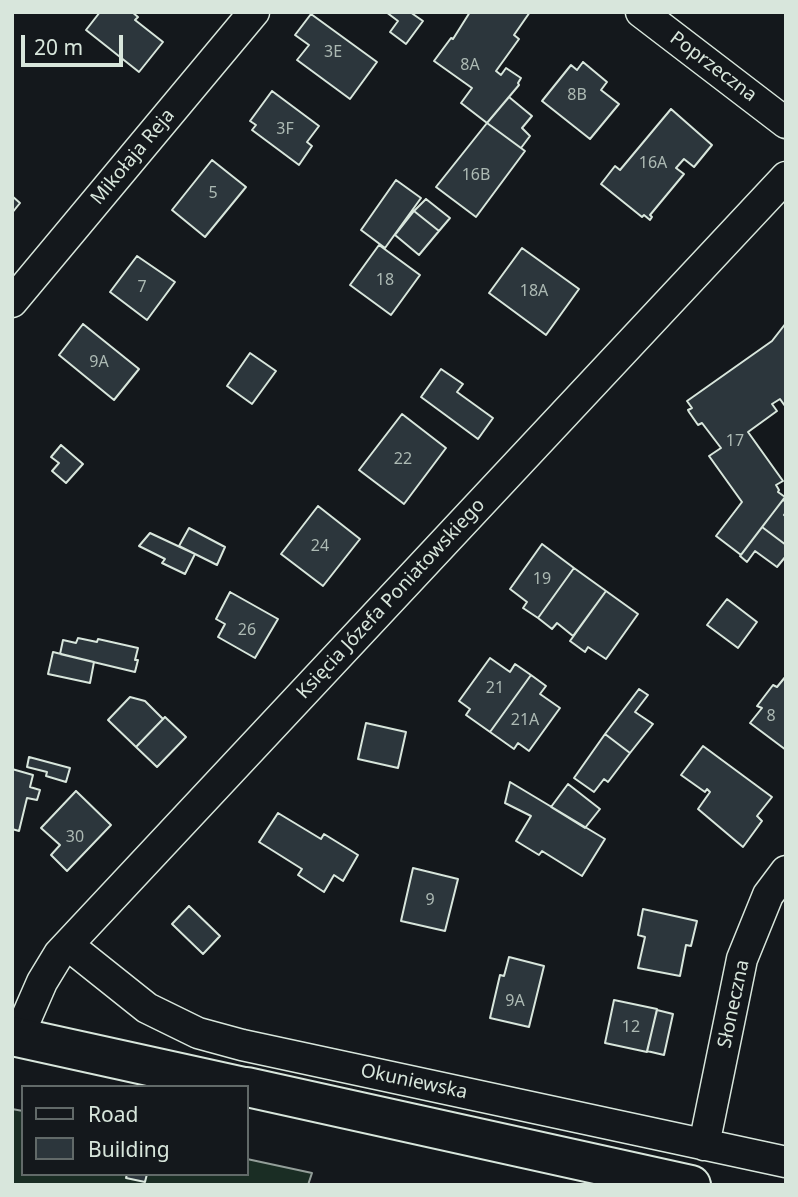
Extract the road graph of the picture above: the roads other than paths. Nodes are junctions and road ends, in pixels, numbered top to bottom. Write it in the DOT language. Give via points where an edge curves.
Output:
graph roads {
  1 [pos="254,12"];
  2 [pos="641,12"];
  3 [pos="786,123"];
  4 [pos="786,177"];
  5 [pos="12,302"];
  6 [pos="786,871"];
  7 [pos="68,945"];
  8 [pos="15,1037"];
  9 [pos="237,1085"];
  10 [pos="248,1087"];
  11 [pos="705,1145"];
  12 [pos="786,1162"];
  13 [pos="691,1185"];
  1 -- 5 [label="street, Mikołaja Reja"];
  2 -- 3 [label="street, Poprzeczna"];
  4 -- 7 [label="street, Księcia Józefa Poniatowskiego"];
  6 -- 11 [label="street, Słoneczna" via="768,895 742,959"];
  7 -- 8 [label="street, Księcia Józefa Poniatowskiego" via="42,982"];
  7 -- 11 [label="street, Okuniewska" via="147,1008 198,1032"];
  8 -- 9 [label="main road"];
  10 -- 13 [label="main road"];
  11 -- 12 [label="street, Okuniewska"];
}
